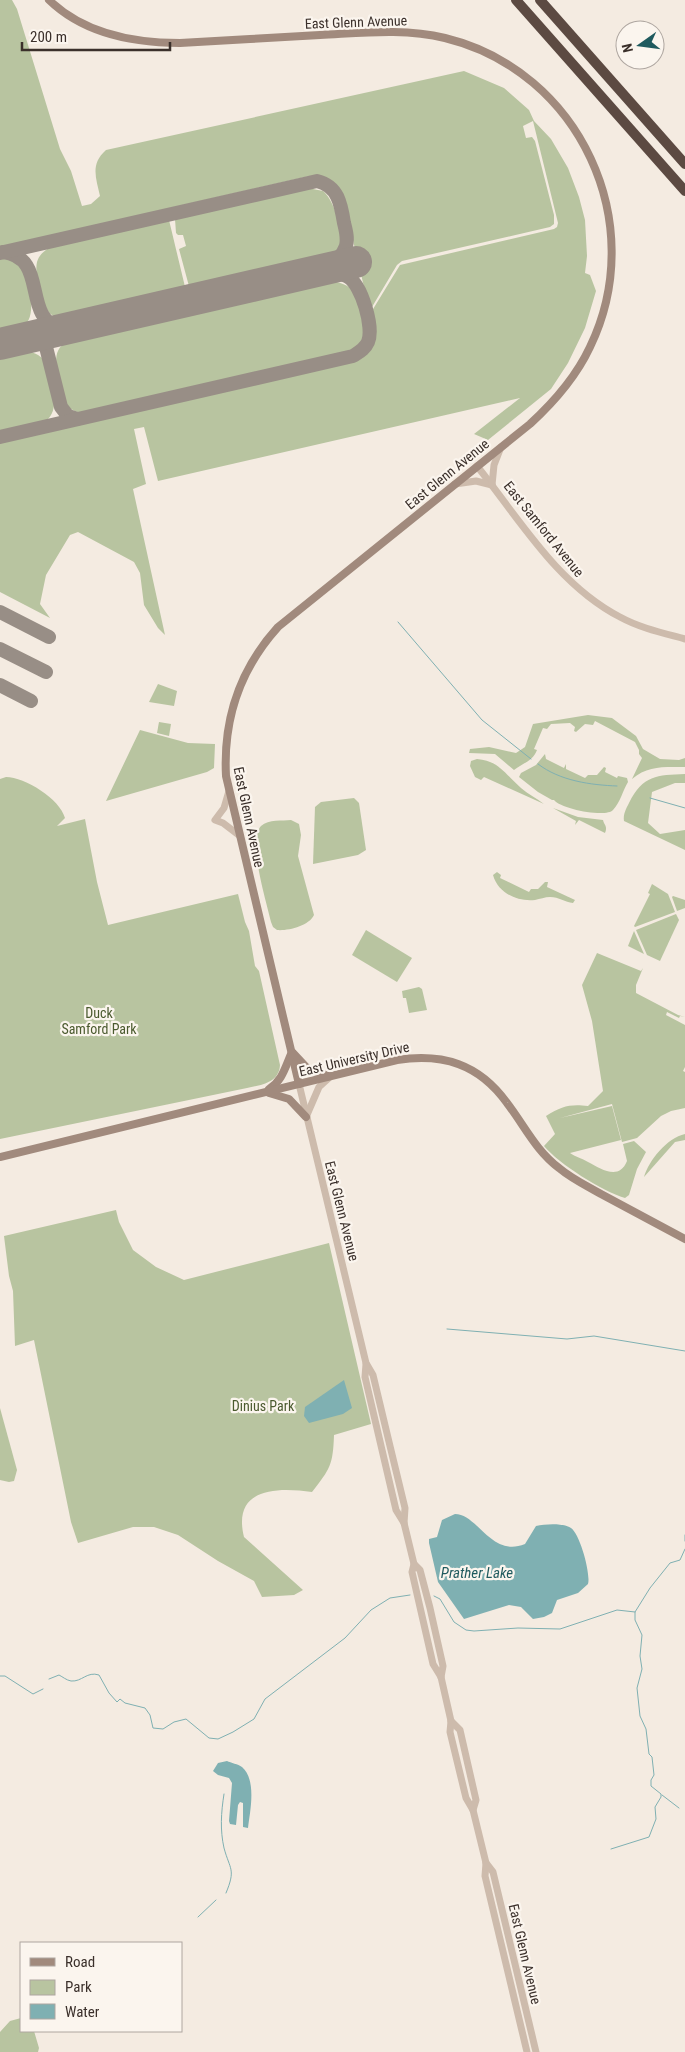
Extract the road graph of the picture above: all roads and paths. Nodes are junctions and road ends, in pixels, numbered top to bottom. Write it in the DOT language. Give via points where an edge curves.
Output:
graph roads {
  1 [pos="516,0"];
  2 [pos="540,0"];
  3 [pos="52,2"];
  4 [pos="685,164"];
  5 [pos="685,191"];
  6 [pos="501,447"];
  7 [pos="477,466"];
  8 [pos="454,484"];
  9 [pos="492,485"];
  10 [pos="685,639"];
  11 [pos="229,791"];
  12 [pos="240,836"];
  13 [pos="292,1052"];
  14 [pos="330,1077"];
  15 [pos="299,1084"];
  16 [pos="264,1092"];
  17 [pos="306,1117"];
  18 [pos="0,1157"];
  19 [pos="685,1239"];
  20 [pos="486,1863"];
  21 [pos="527,2052"];
  22 [pos="536,2052"];
  1 -- 5 [label="highway"];
  2 -- 4 [label="highway"];
  3 -- 6 [label="main road, East Glenn Avenue" via="89,27 145,42 180,43 382,31 422,33 485,52 527,78 547,96 579,135 600,181 611,230 611,278 600,324 580,367 548,407"];
  6 -- 7 [label="main road, East Glenn Avenue"];
  6 -- 9 [label="street" via="494,465"];
  7 -- 8 [label="main road, East Glenn Avenue"];
  7 -- 9 [label="street, East Samford Avenue"];
  8 -- 9 [label="street" via="476,481"];
  8 -- 11 [label="main road, East Glenn Avenue" via="291,615 256,654 238,690 229,718 225,759"];
  9 -- 10 [label="street, East Samford Avenue" via="556,567 580,591 622,618"];
  11 -- 12 [label="main road, East Glenn Avenue"];
  11 -- 12 [label="street" via="224,808 214,820"];
  12 -- 13 [label="main road, East Glenn Avenue"];
  13 -- 14 [label="main road" via="307,1068"];
  13 -- 15 [label="main road, East Glenn Avenue"];
  13 -- 16 [label="main road" via="278,1083"];
  14 -- 15 [label="main road, East University Drive"];
  14 -- 17 [label="street" via="319,1087"];
  14 -- 19 [label="main road, East University Drive" via="414,1057 448,1061 470,1068 507,1102 539,1150 556,1166 570,1177"];
  15 -- 16 [label="main road, East University Drive"];
  15 -- 17 [label="street, East Glenn Avenue"];
  16 -- 17 [label="main road" via="289,1099"];
  16 -- 18 [label="main road, East University Drive"];
  17 -- 20 [label="street, East Glenn Avenue" via="405,1508 404,1523 414,1564 420,1570 444,1666 441,1677 452,1721 460,1730 476,1800 473,1810"];
  20 -- 21 [label="street, East Glenn Avenue" via="485,1876"];
  20 -- 22 [label="street, East Glenn Avenue" via="493,1872"];
}
